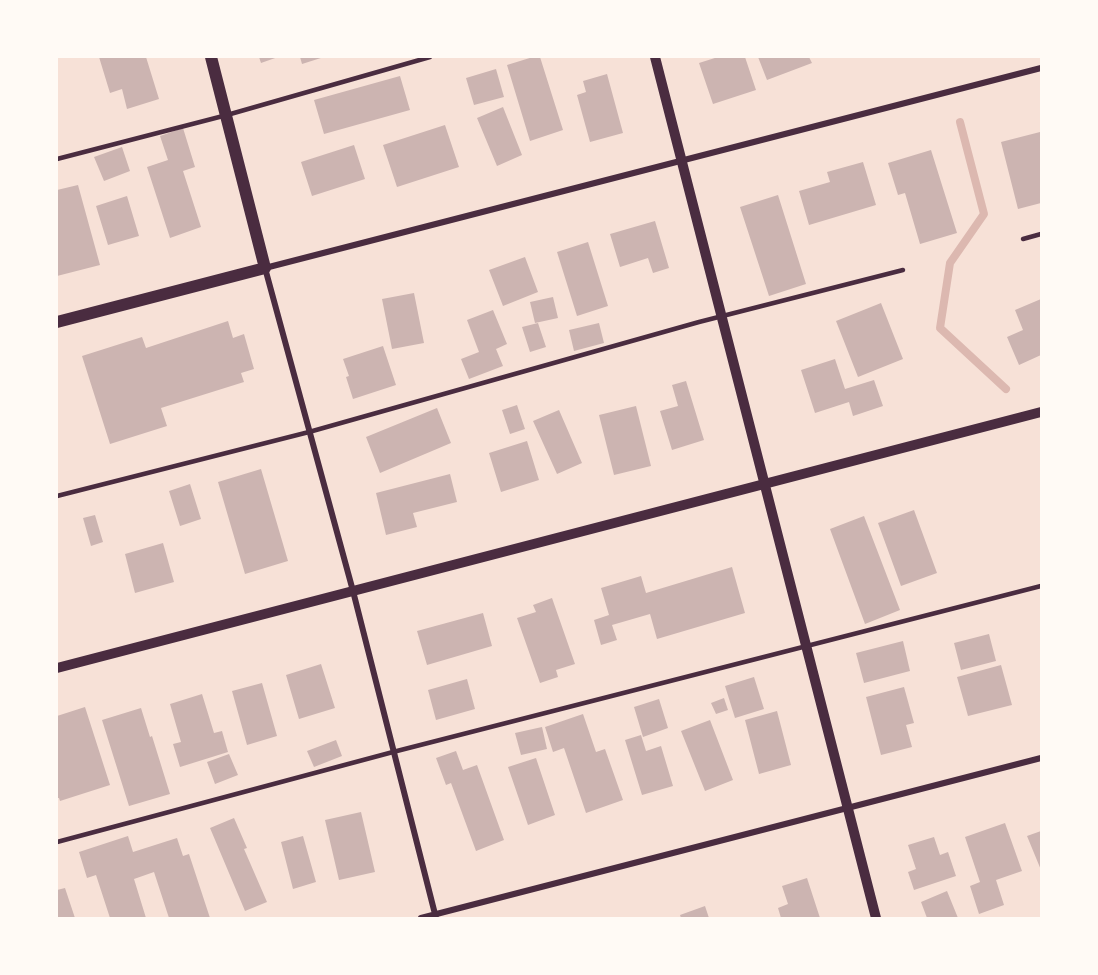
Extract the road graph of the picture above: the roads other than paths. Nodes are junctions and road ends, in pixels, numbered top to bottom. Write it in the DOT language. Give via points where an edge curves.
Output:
graph roads {
  1 [pos="211,57"];
  2 [pos="430,57"];
  3 [pos="655,57"];
  4 [pos="1041,68"];
  5 [pos="227,115"];
  6 [pos="57,159"];
  7 [pos="681,160"];
  8 [pos="1041,234"];
  9 [pos="1023,239"];
  10 [pos="265,268"];
  11 [pos="903,270"];
  12 [pos="722,316"];
  13 [pos="57,322"];
  14 [pos="1041,412"];
  15 [pos="309,432"];
  16 [pos="765,485"];
  17 [pos="57,496"];
  18 [pos="1041,586"];
  19 [pos="353,591"];
  20 [pos="806,647"];
  21 [pos="57,669"];
  22 [pos="393,752"];
  23 [pos="1041,758"];
  24 [pos="848,808"];
  25 [pos="57,842"];
  26 [pos="436,916"];
  27 [pos="421,918"];
  28 [pos="876,918"];
  1 -- 5 [label="main road"];
  2 -- 5 [label="lane"];
  3 -- 7 [label="street"];
  4 -- 7 [label="street"];
  5 -- 6 [label="lane"];
  5 -- 10 [label="main road"];
  7 -- 10 [label="street"];
  7 -- 12 [label="street"];
  8 -- 9 [label="lane"];
  10 -- 13 [label="main road"];
  10 -- 15 [label="street"];
  11 -- 12 [label="lane"];
  12 -- 15 [label="lane"];
  12 -- 16 [label="street"];
  14 -- 16 [label="street"];
  15 -- 17 [label="lane"];
  15 -- 19 [label="street"];
  16 -- 19 [label="street"];
  16 -- 20 [label="street"];
  18 -- 20 [label="lane"];
  19 -- 21 [label="street"];
  19 -- 22 [label="street"];
  20 -- 22 [label="lane"];
  20 -- 24 [label="street"];
  22 -- 25 [label="lane"];
  22 -- 26 [label="street"];
  23 -- 24 [label="street"];
  24 -- 26 [label="street"];
  24 -- 28 [label="street"];
  26 -- 27 [label="street"];
}
